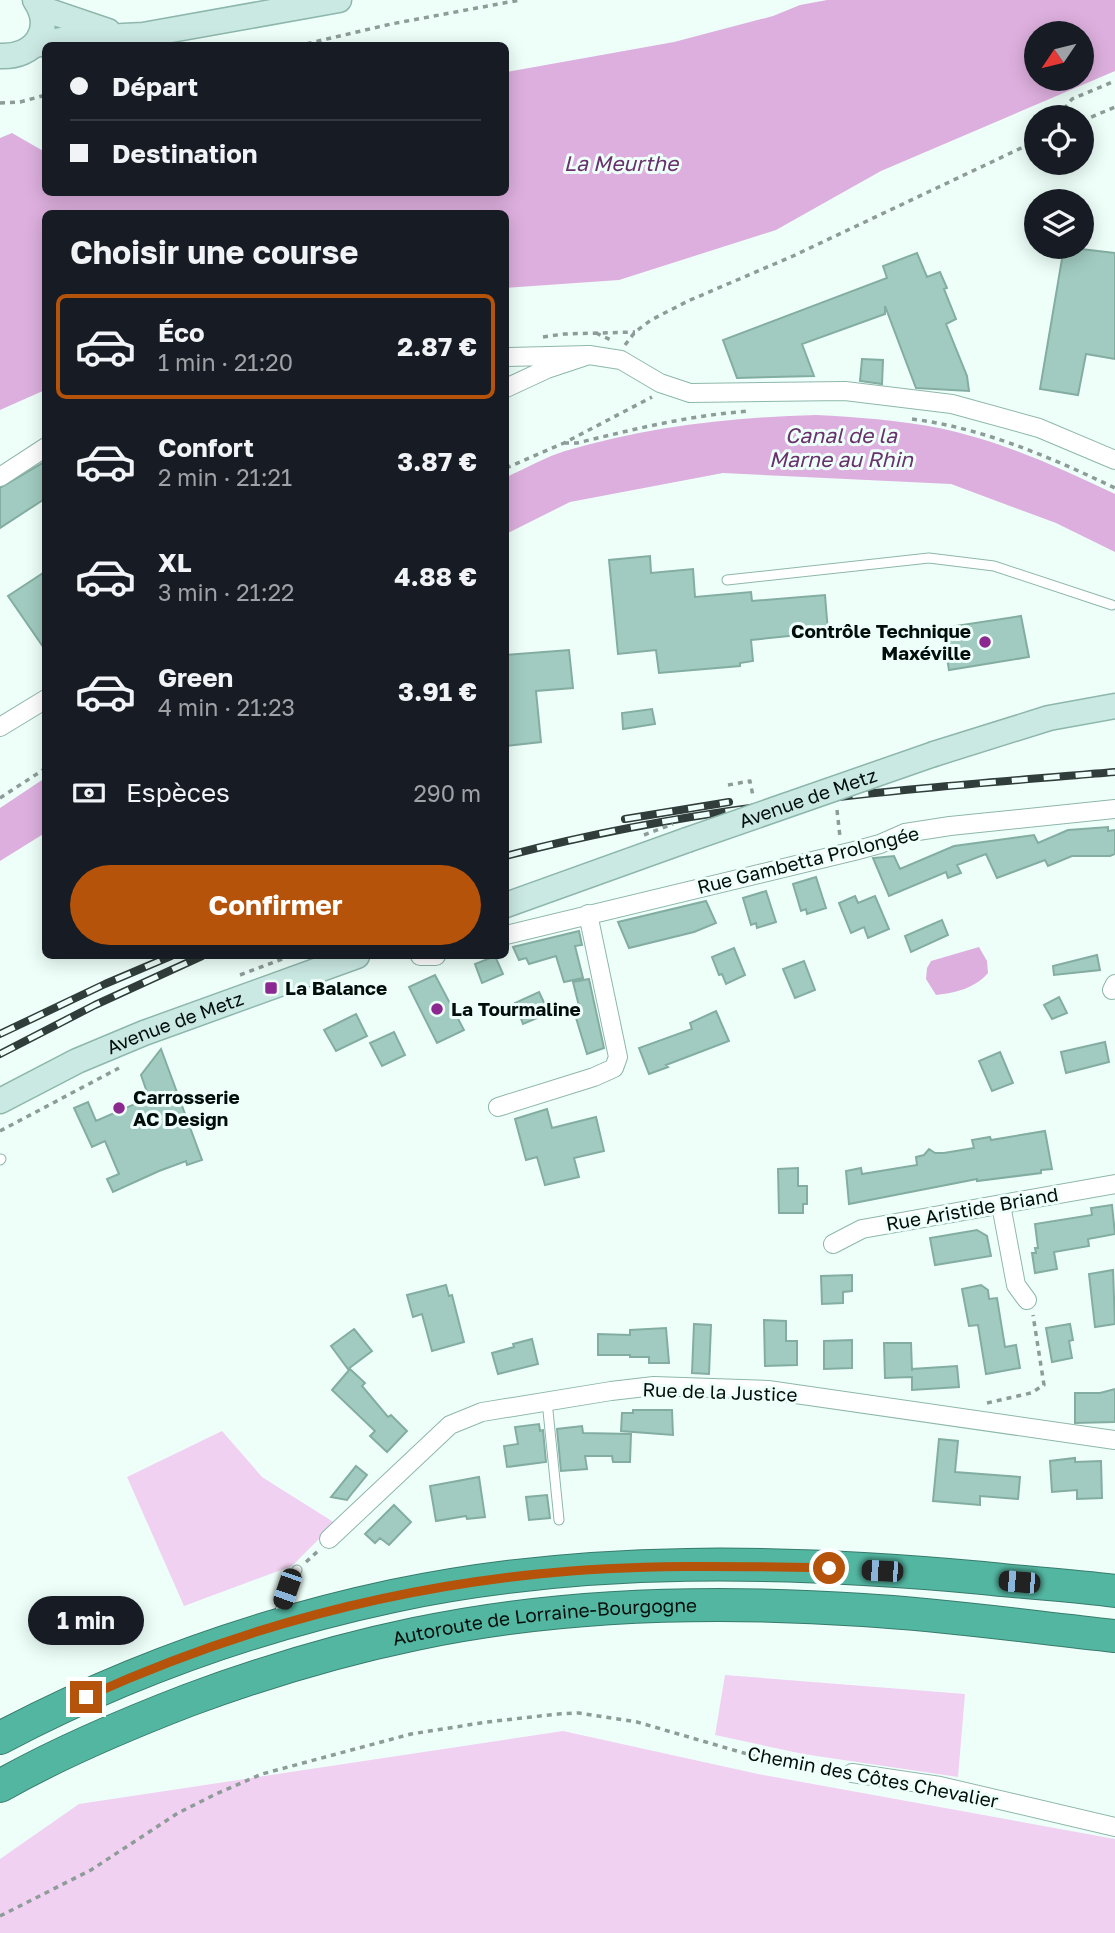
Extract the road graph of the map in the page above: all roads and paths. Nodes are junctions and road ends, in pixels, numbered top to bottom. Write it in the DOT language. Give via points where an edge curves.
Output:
graph roads {
  1 [pos="339,0"];
  2 [pos="520,0"];
  3 [pos="38,4"];
  4 [pos="122,35"];
  5 [pos="48,42"];
  6 [pos="314,42"];
  7 [pos="42,43"];
  8 [pos="35,45"];
  9 [pos="0,56"];
  10 [pos="1115,81"];
  11 [pos="42,96"];
  12 [pos="0,103"];
  13 [pos="1067,105"];
  14 [pos="1115,107"];
  15 [pos="1094,116"];
  16 [pos="1024,147"];
  17 [pos="539,337"];
  18 [pos="589,355"];
  19 [pos="509,357"];
  20 [pos="660,383"];
  21 [pos="509,387"];
  22 [pos="760,411"];
  23 [pos="905,418"];
  24 [pos="564,443"];
  25 [pos="42,450"];
  26 [pos="1115,460"];
  27 [pos="509,467"];
  28 [pos="0,477"];
  29 [pos="1115,488"];
  30 [pos="727,580"];
  31 [pos="1112,605"];
  32 [pos="42,701"];
  33 [pos="1115,706"];
  34 [pos="3,720"];
  35 [pos="42,771"];
  36 [pos="728,785"];
  37 [pos="753,796"];
  38 [pos="0,798"];
  39 [pos="837,809"];
  40 [pos="1115,809"];
  41 [pos="841,841"];
  42 [pos="509,904"];
  43 [pos="588,914"];
  44 [pos="509,934"];
  45 [pos="349,959"];
  46 [pos="121,1067"];
  47 [pos="0,1101"];
  48 [pos="498,1107"];
  49 [pos="0,1131"];
  50 [pos="1115,1184"];
  51 [pos="1000,1205"];
  52 [pos="832,1244"];
  53 [pos="1027,1300"];
  54 [pos="547,1401"];
  55 [pos="982,1404"];
  56 [pos="1115,1440"];
  57 [pos="559,1520"];
  58 [pos="329,1539"];
  59 [pos="297,1570"];
  60 [pos="1115,1591"];
  61 [pos="275,1626"];
  62 [pos="1115,1636"];
  63 [pos="0,1738"];
  64 [pos="852,1773"];
  65 [pos="0,1786"];
  66 [pos="1115,1827"];
  67 [pos="0,1916"];
  1 -- 4 [label="main road"];
  2 -- 6 [label="path"];
  3 -- 4 [label="main road"];
  3 -- 8 [label="main road" via="43,20"];
  4 -- 5 [label="main road"];
  7 -- 8 [label="main road"];
  8 -- 9 [label="main road" via="25,53"];
  10 -- 13 [label="path"];
  11 -- 12 [label="path"];
  14 -- 15 [label="path"];
  16 -- 17 [label="path" via="688,301 635,332"];
  18 -- 19 [label="street"];
  18 -- 20 [label="street" via="621,360"];
  18 -- 21 [label="street"];
  20 -- 24 [label="path" via="654,396"];
  20 -- 26 [label="street" via="690,393 845,391 952,404 1040,428"];
  22 -- 24 [label="path" via="668,421"];
  23 -- 29 [label="path" via="1021,446"];
  24 -- 27 [label="path"];
  25 -- 28 [label="street"];
  30 -- 31 [label="lane" via="929,558 994,566"];
  32 -- 34 [label="street"];
  33 -- 42 [label="main road, Avenue de Metz, bridge" via="1049,718 933,754"];
  35 -- 38 [label="path"];
  36 -- 37 [label="path" via="750,781"];
  39 -- 41 [label="path"];
  40 -- 43 [label="street, Rue Gambetta Prolongée" via="905,833 854,851"];
  43 -- 44 [label="street, Rue Gambetta Prolongée"];
  43 -- 48 [label="street" via="618,1058 614,1068"];
  45 -- 47 [label="main road, Avenue de Metz" via="144,1033"];
  46 -- 49 [label="path"];
  50 -- 51 [label="street, Rue Aristide Briand"];
  51 -- 52 [label="street, Rue Aristide Briand" via="862,1229"];
  51 -- 53 [label="street" via="1016,1284"];
  53 -- 55 [label="path" via="1044,1385 1031,1393"];
  54 -- 56 [label="street, Rue de la Justice" via="654,1386 768,1390"];
  54 -- 57 [label="lane"];
  54 -- 58 [label="street, Rue de la Justice" via="482,1412 450,1425"];
  58 -- 59 [label="path"];
  59 -- 61 [label="lane"];
  60 -- 61 [label="highway" via="829,1568 602,1569 396,1595"];
  61 -- 63 [label="highway" via="111,1685"];
  62 -- 65 [label="highway, Autoroute de Lorraine-Bourgogne" via="863,1610 677,1605 485,1622 366,1645 245,1679 128,1723"];
  64 -- 66 [label="street, Chemin des Côtes Chevalier" via="940,1786"];
  64 -- 67 [label="path, Chemin des Côtes Chevalier" via="761,1758 637,1722 568,1713 411,1734 262,1774 178,1813 91,1870"];
}
